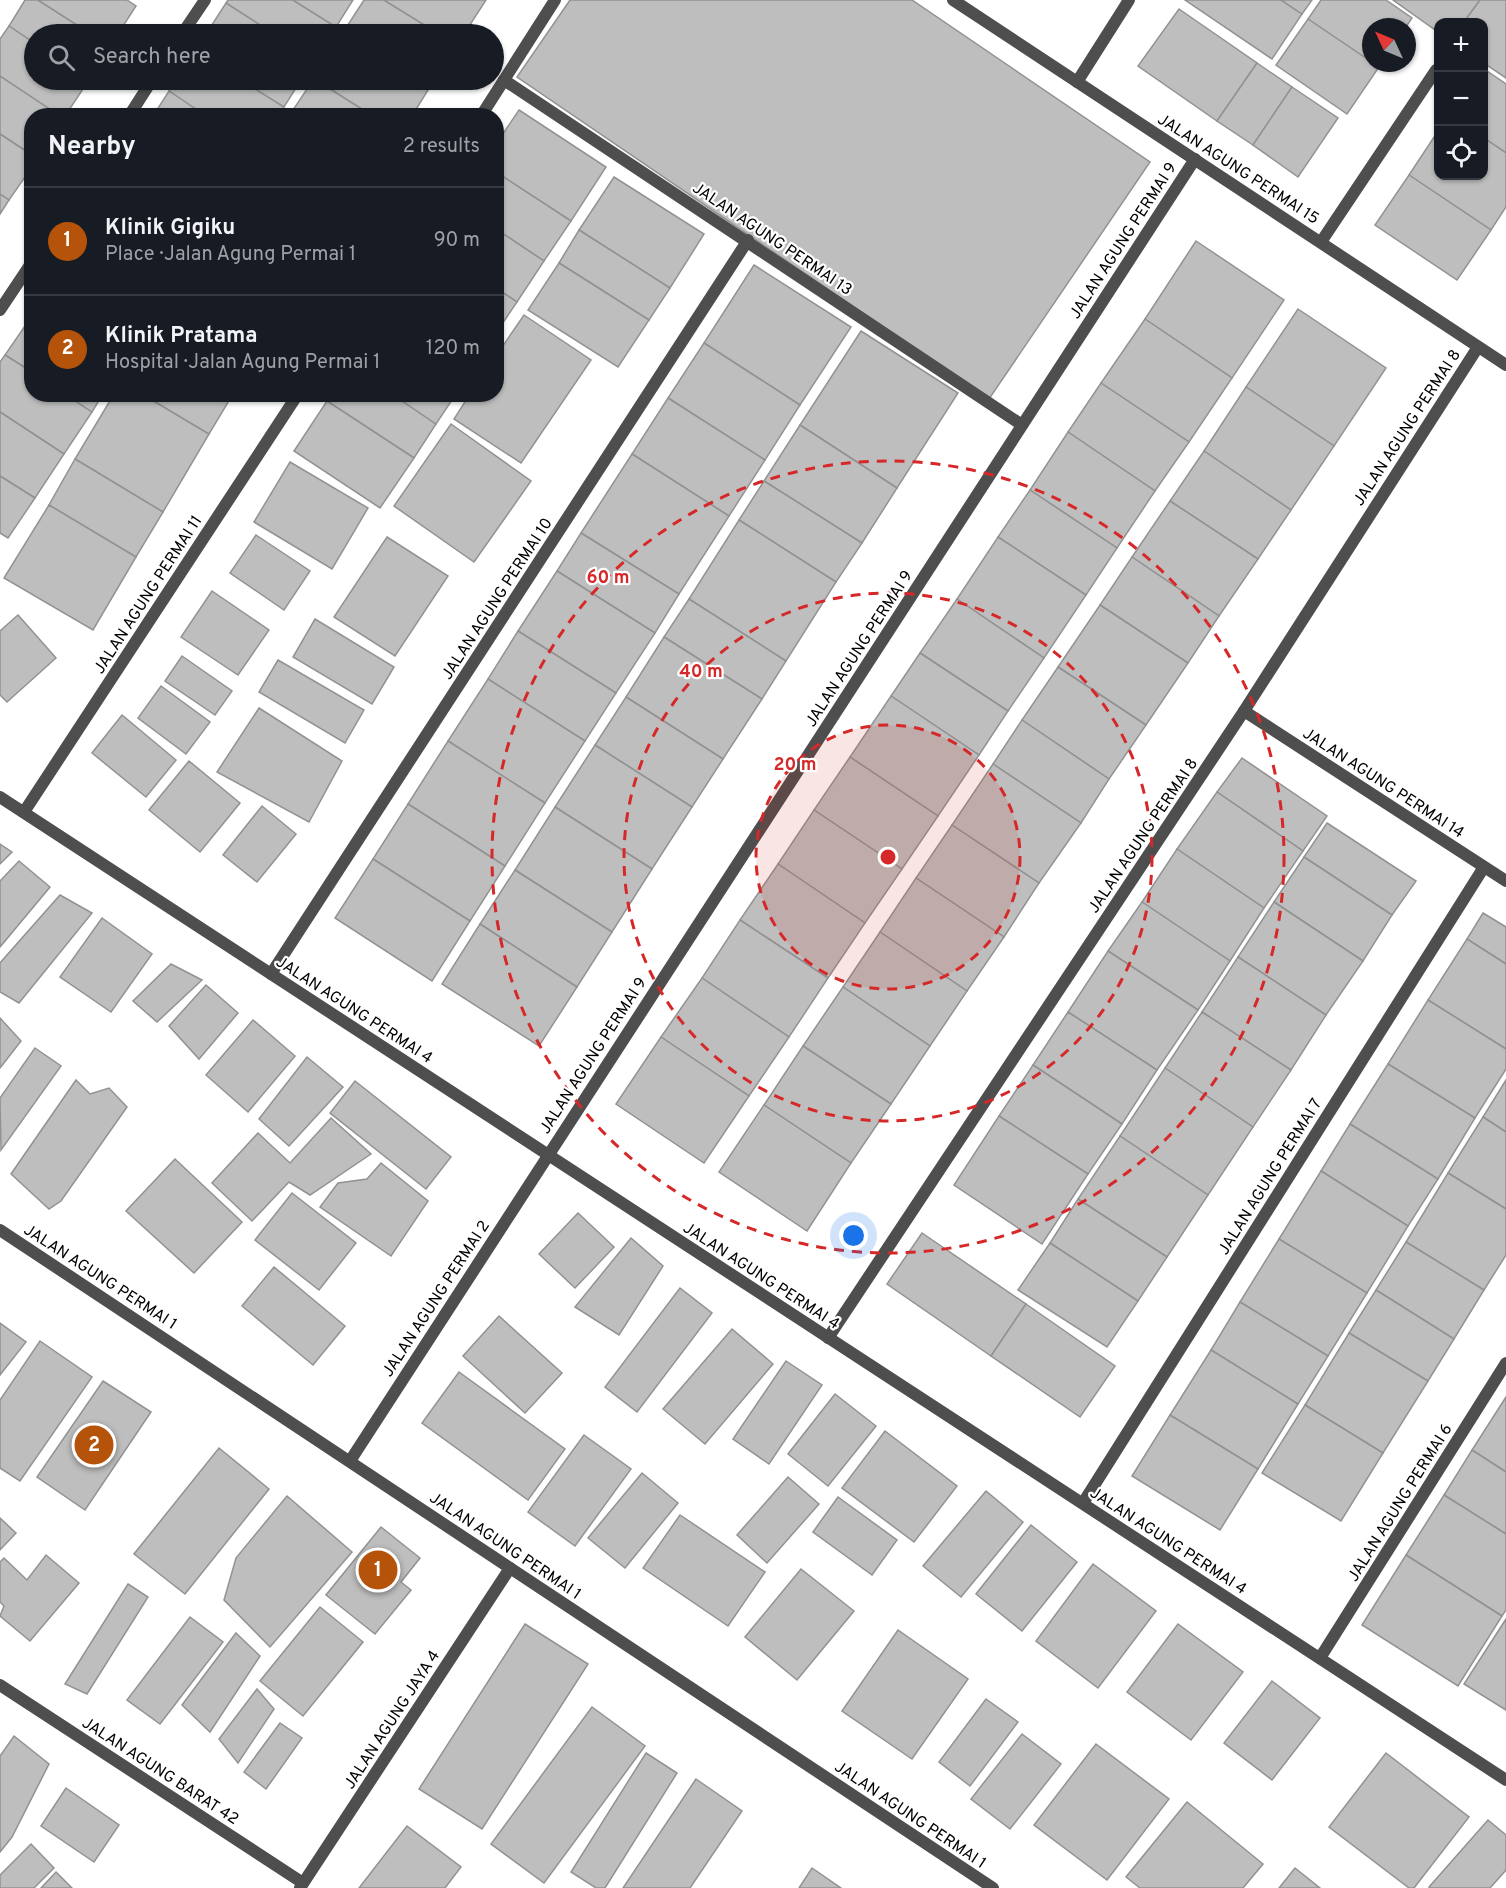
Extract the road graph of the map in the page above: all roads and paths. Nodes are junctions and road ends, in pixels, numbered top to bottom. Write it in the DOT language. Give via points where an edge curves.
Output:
graph roads {
  1 [pos="205,0"];
  2 [pos="555,0"];
  3 [pos="953,0"];
  4 [pos="1129,0"];
  5 [pos="189,24"];
  6 [pos="1435,72"];
  7 [pos="504,80"];
  8 [pos="1077,82"];
  9 [pos="146,90"];
  10 [pos="497,90"];
  11 [pos="134,108"];
  12 [pos="485,108"];
  13 [pos="1194,159"];
  14 [pos="748,240"];
  15 [pos="1322,242"];
  16 [pos="24,274"];
  17 [pos="0,310"];
  18 [pos="1478,346"];
  19 [pos="1506,365"];
  20 [pos="293,402"];
  21 [pos="1022,425"];
  22 [pos="1244,711"];
  23 [pos="0,797"];
  24 [pos="24,812"];
  25 [pos="1484,867"];
  26 [pos="1506,881"];
  27 [pos="271,974"];
  28 [pos="547,1154"];
  29 [pos="0,1230"];
  30 [pos="828,1338"];
  31 [pos="1506,1363"];
  32 [pos="350,1461"];
  33 [pos="1083,1503"];
  34 [pos="510,1568"];
  35 [pos="1320,1658"];
  36 [pos="0,1685"];
  37 [pos="1506,1780"];
  38 [pos="302,1886"];
  39 [pos="993,1888"];
  1 -- 5 [label="street"];
  2 -- 7 [label="street"];
  3 -- 8 [label="street, JALAN AGUNG PERMAI 15"];
  4 -- 8 [label="street"];
  6 -- 15 [label="street"];
  7 -- 14 [label="street, JALAN AGUNG PERMAI 13"];
  8 -- 13 [label="street, JALAN AGUNG PERMAI 15"];
  9 -- 11 [label="street"];
  10 -- 12 [label="street"];
  13 -- 15 [label="street, JALAN AGUNG PERMAI 15"];
  13 -- 21 [label="street, JALAN AGUNG PERMAI 9"];
  14 -- 21 [label="street, JALAN AGUNG PERMAI 13"];
  14 -- 27 [label="street, JALAN AGUNG PERMAI 10"];
  15 -- 18 [label="street, JALAN AGUNG PERMAI 15"];
  16 -- 17 [label="street"];
  18 -- 19 [label="street, JALAN AGUNG PERMAI 15"];
  18 -- 22 [label="street, JALAN AGUNG PERMAI 8"];
  20 -- 24 [label="street, JALAN AGUNG PERMAI 11"];
  21 -- 28 [label="street, JALAN AGUNG PERMAI 9"];
  22 -- 25 [label="street, JALAN AGUNG PERMAI 14"];
  22 -- 30 [label="street, JALAN AGUNG PERMAI 8"];
  23 -- 24 [label="street, JALAN AGUNG PERMAI 4"];
  24 -- 27 [label="street, JALAN AGUNG PERMAI 4"];
  25 -- 26 [label="street, JALAN AGUNG PERMAI 14"];
  25 -- 33 [label="street, JALAN AGUNG PERMAI 7"];
  27 -- 28 [label="street, JALAN AGUNG PERMAI 4"];
  28 -- 30 [label="street, JALAN AGUNG PERMAI 4"];
  28 -- 32 [label="street, JALAN AGUNG PERMAI 2"];
  29 -- 32 [label="street, JALAN AGUNG PERMAI 1"];
  30 -- 33 [label="street, JALAN AGUNG PERMAI 4"];
  31 -- 35 [label="street, JALAN AGUNG PERMAI 6"];
  32 -- 34 [label="street, JALAN AGUNG PERMAI 1"];
  33 -- 35 [label="street, JALAN AGUNG PERMAI 4"];
  34 -- 38 [label="street, JALAN AGUNG JAYA 4"];
  34 -- 39 [label="street, JALAN AGUNG PERMAI 1"];
  35 -- 37 [label="street, JALAN AGUNG PERMAI 4"];
  36 -- 38 [label="street, JALAN AGUNG BARAT 42"];
}
